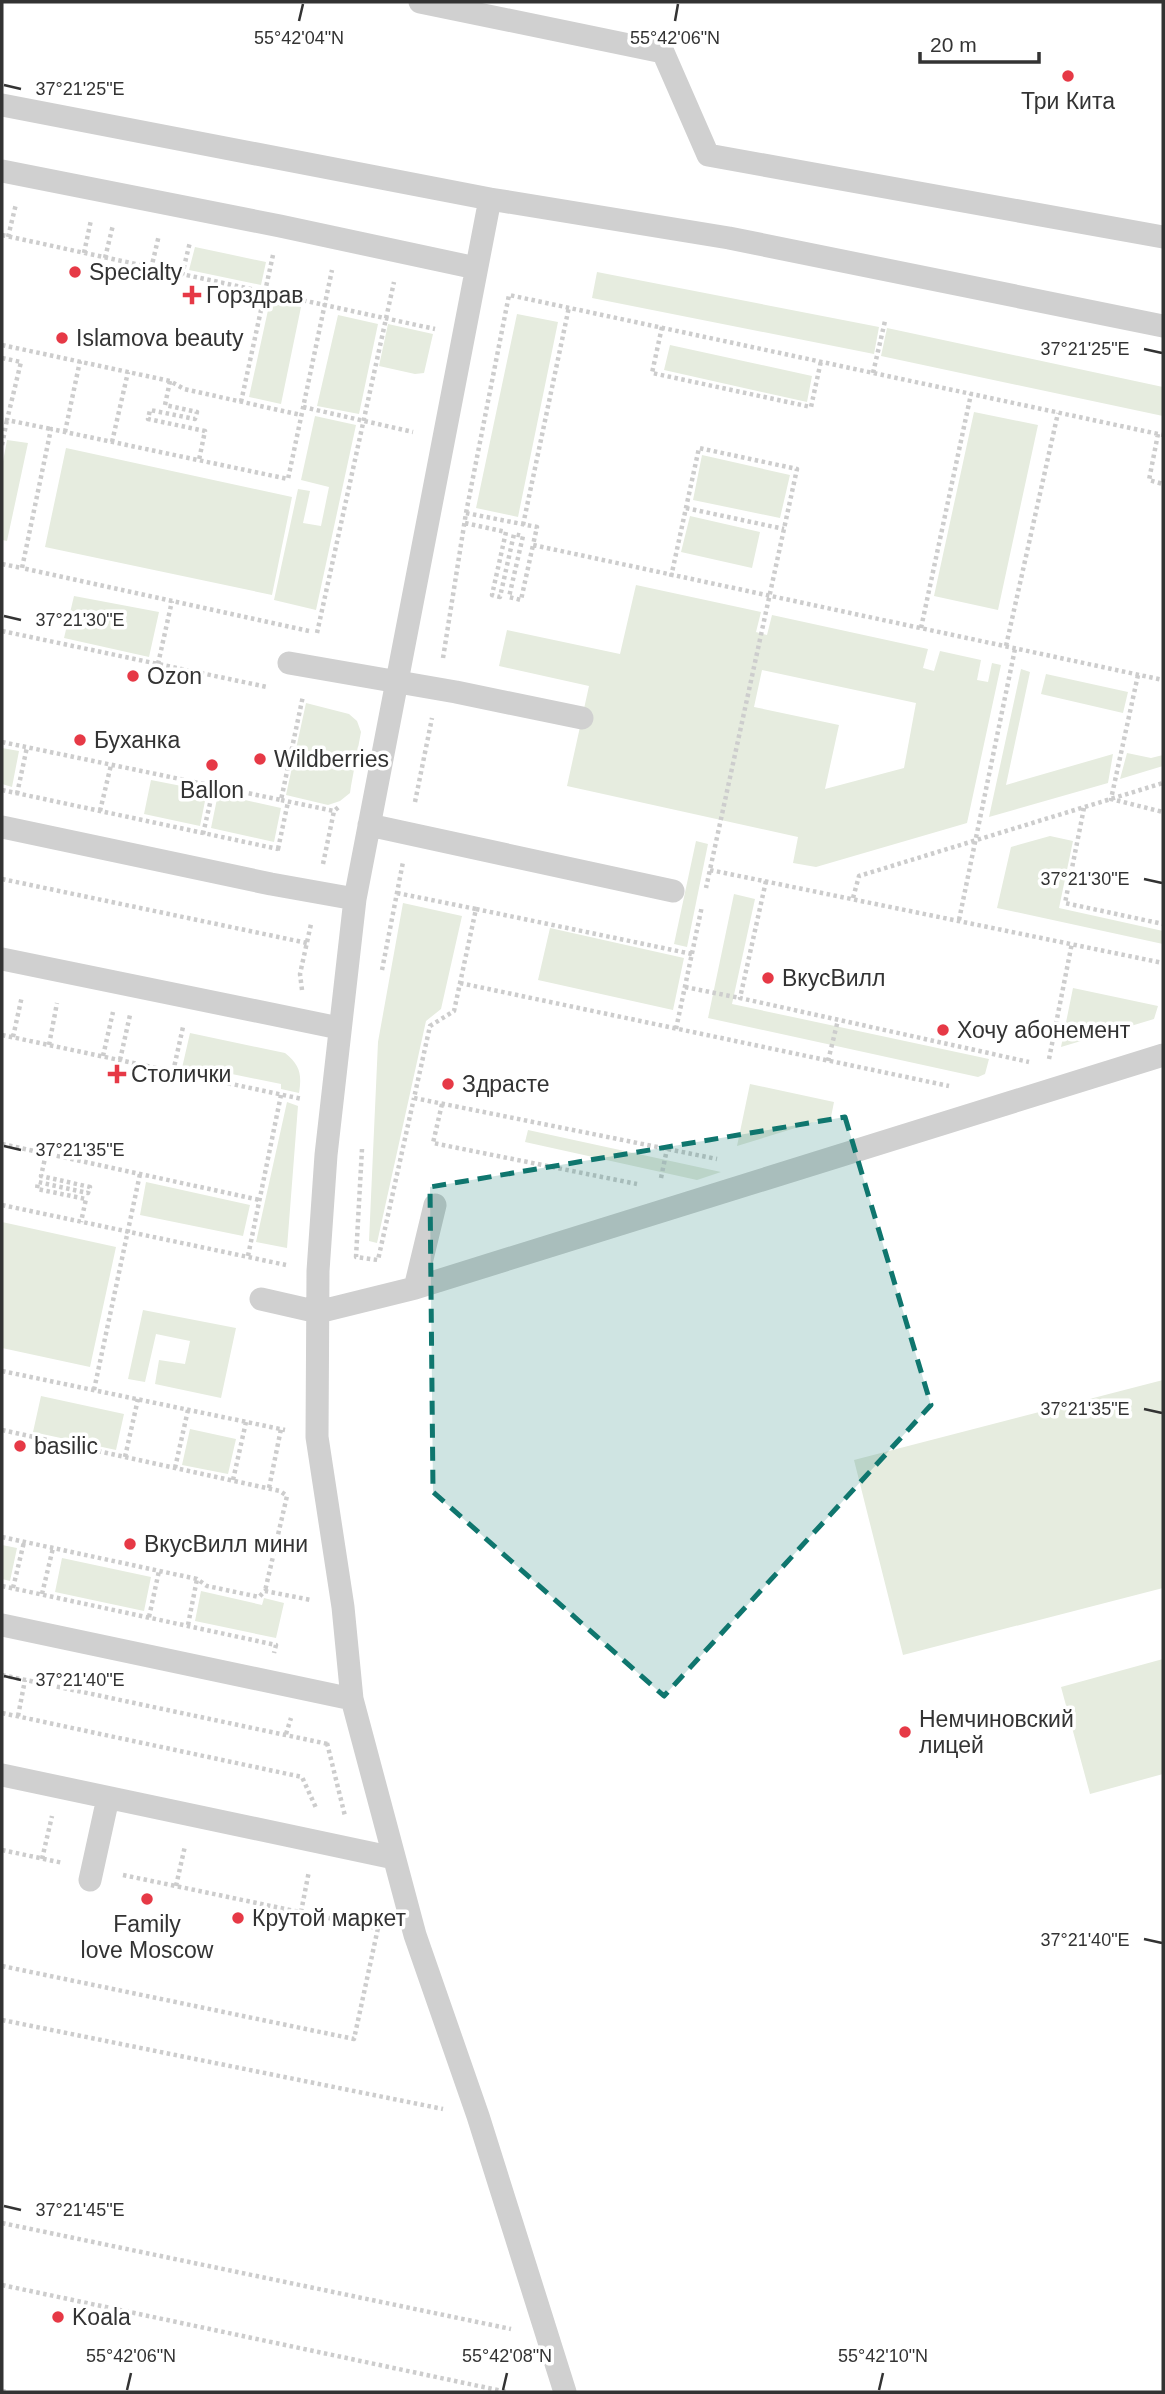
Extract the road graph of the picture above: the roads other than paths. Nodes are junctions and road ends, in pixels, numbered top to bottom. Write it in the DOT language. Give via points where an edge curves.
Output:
graph roads {
  1 [pos="420,2"];
  2 [pos="2,105"];
  3 [pos="2,171"];
  4 [pos="490,200"];
  5 [pos="1163,237"];
  6 [pos="476,268"];
  7 [pos="1163,326"];
  8 [pos="289,663"];
  9 [pos="397,681"];
  10 [pos="582,718"];
  11 [pos="369,825"];
  12 [pos="2,827"];
  13 [pos="673,891"];
  14 [pos="355,899"];
  15 [pos="2,959"];
  16 [pos="339,1028"];
  17 [pos="1163,1055"];
  18 [pos="435,1205"];
  19 [pos="415,1289"];
  20 [pos="261,1299"];
  21 [pos="318,1312"];
  22 [pos="2,1625"];
  23 [pos="352,1699"];
  24 [pos="2,1775"];
  25 [pos="108,1798"];
  26 [pos="394,1858"];
  27 [pos="91,1874"];
  28 [pos="565,2392"];
  1 -- 5 [label="lane" via="663,52 708,155"];
  2 -- 4 [label="lane"];
  3 -- 6 [label="lane"];
  4 -- 6 [label="lane"];
  4 -- 7 [label="lane" via="729,238"];
  6 -- 9 [label="lane"];
  8 -- 9 [label="lane"];
  9 -- 10 [label="lane"];
  9 -- 11 [label="lane"];
  11 -- 13 [label="lane"];
  11 -- 14 [label="lane"];
  12 -- 14 [label="lane"];
  14 -- 16 [label="lane"];
  15 -- 16 [label="lane"];
  16 -- 21 [label="lane" via="326,1155"];
  17 -- 19 [label="lane"];
  18 -- 19 [label="lane"];
  19 -- 21 [label="lane"];
  20 -- 21 [label="lane"];
  21 -- 23 [label="lane" via="317,1437"];
  22 -- 23 [label="lane"];
  23 -- 26 [label="lane"];
  24 -- 25 [label="lane"];
  25 -- 26 [label="lane"];
  25 -- 27 [label="lane"];
  26 -- 28 [label="lane" via="415,1936 478,2116"];
}
